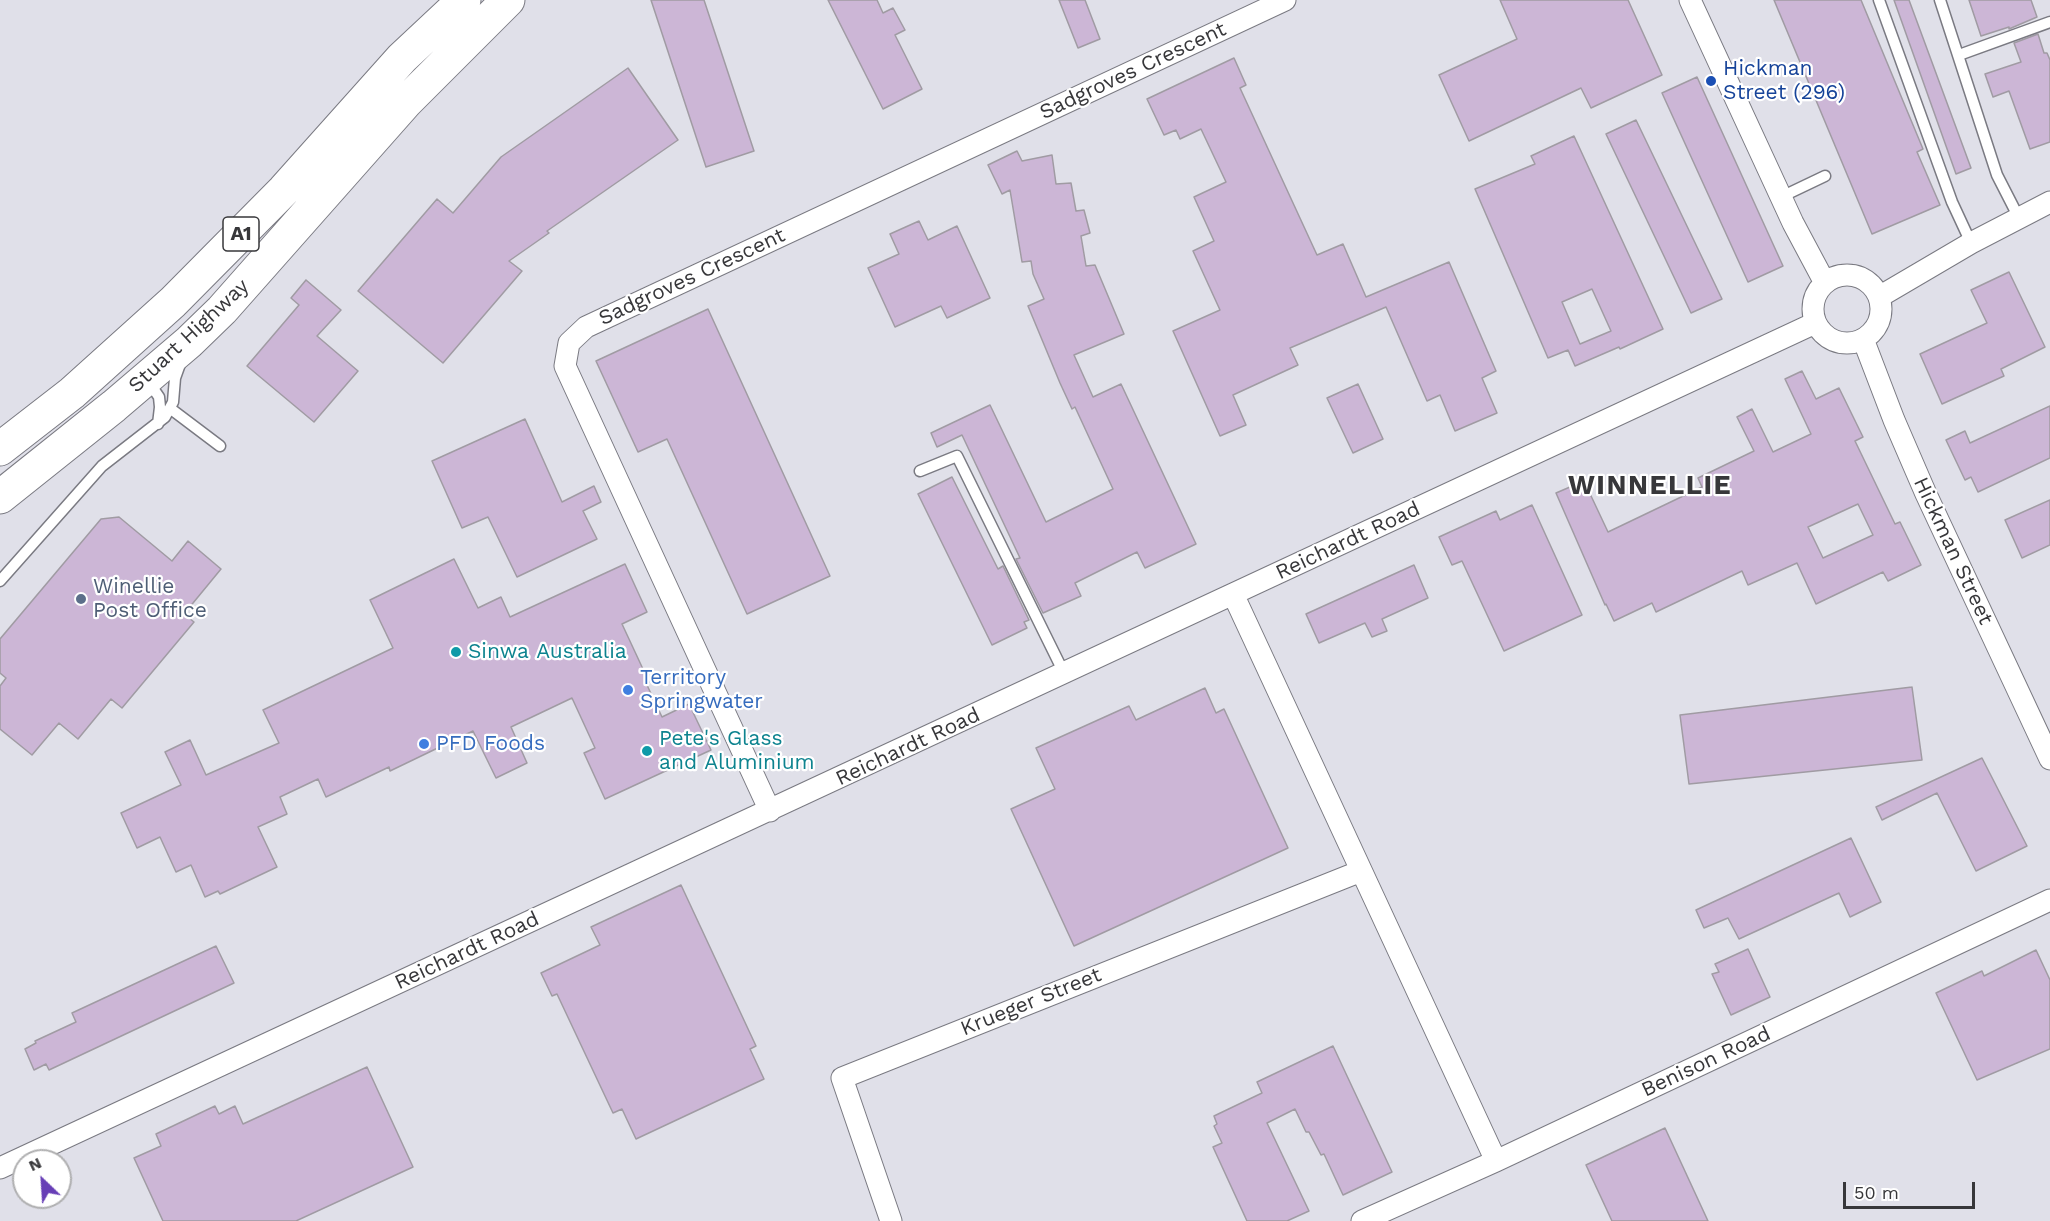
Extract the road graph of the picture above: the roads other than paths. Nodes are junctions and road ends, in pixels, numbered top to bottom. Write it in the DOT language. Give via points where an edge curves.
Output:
graph roads {
  1 [pos="508,0"];
  2 [pos="1285,0"];
  3 [pos="1690,0"];
  4 [pos="1879,0"];
  5 [pos="1940,0"];
  6 [pos="456,21"];
  7 [pos="2050,22"];
  8 [pos="1959,56"];
  9 [pos="1825,176"];
  10 [pos="1781,196"];
  11 [pos="2050,202"];
  12 [pos="2019,218"];
  13 [pos="1971,243"];
  14 [pos="1825,283"];
  15 [pos="1879,297"];
  16 [pos="1815,323"];
  17 [pos="1863,339"];
  18 [pos="189,342"];
  19 [pos="146,378"];
  20 [pos="171,409"];
  21 [pos="158,424"];
  22 [pos="220,446"];
  23 [pos="0,449"];
  24 [pos="0,464"];
  25 [pos="920,471"];
  26 [pos="0,496"];
  27 [pos="0,581"];
  28 [pos="1233,594"];
  29 [pos="1065,674"];
  30 [pos="2050,759"];
  31 [pos="770,811"];
  32 [pos="1362,871"];
  33 [pos="2050,900"];
  34 [pos="1496,1161"];
  35 [pos="0,1168"];
  36 [pos="891,1221"];
  37 [pos="1362,1221"];
  1 -- 6 [label="highway, Stuart Highway / A1"];
  2 -- 31 [label="street, Sadgroves Crescent" via="586,327 569,343 565,366"];
  3 -- 10 [label="street"];
  4 -- 13 [label="lane" via="1952,202"];
  5 -- 8 [label="lane"];
  6 -- 18 [label="highway, Stuart Highway / A1" via="406,102 235,296"];
  6 -- 23 [label="highway, Stuart Highway / A1" via="394,67 284,190 173,302 72,393"];
  7 -- 8 [label="lane"];
  8 -- 12 [label="lane" via="1997,175"];
  9 -- 10 [label="lane"];
  10 -- 14 [label="street"];
  11 -- 12 [label="street"];
  12 -- 13 [label="street"];
  13 -- 15 [label="street"];
  14 -- 15 [label="street" via="1836,276 1862,278"];
  14 -- 16 [label="street" via="1813,301"];
  15 -- 17 [label="street" via="1879,321"];
  16 -- 17 [label="street" via="1836,341 1850,343"];
  16 -- 28 [label="street, Reichardt Road"];
  17 -- 30 [label="street, Hickman Street" via="1926,494"];
  18 -- 19 [label="highway, Stuart Highway / A1"];
  18 -- 20 [label="lane" via="177,371"];
  19 -- 21 [label="lane" via="159,397"];
  19 -- 24 [label="highway" via="135,371 116,375"];
  19 -- 26 [label="highway, Stuart Highway / A1"];
  20 -- 21 [label="lane"];
  20 -- 22 [label="lane"];
  21 -- 27 [label="lane" via="102,466"];
  25 -- 29 [label="lane" via="957,456"];
  28 -- 29 [label="street, Reichardt Road"];
  28 -- 32 [label="street"];
  29 -- 31 [label="street, Reichardt Road"];
  31 -- 35 [label="street, Reichardt Road"];
  32 -- 34 [label="street"];
  32 -- 36 [label="street, Krueger Street" via="842,1078"];
  33 -- 34 [label="street, Benison Road"];
  34 -- 37 [label="street, Benison Road"];
}
